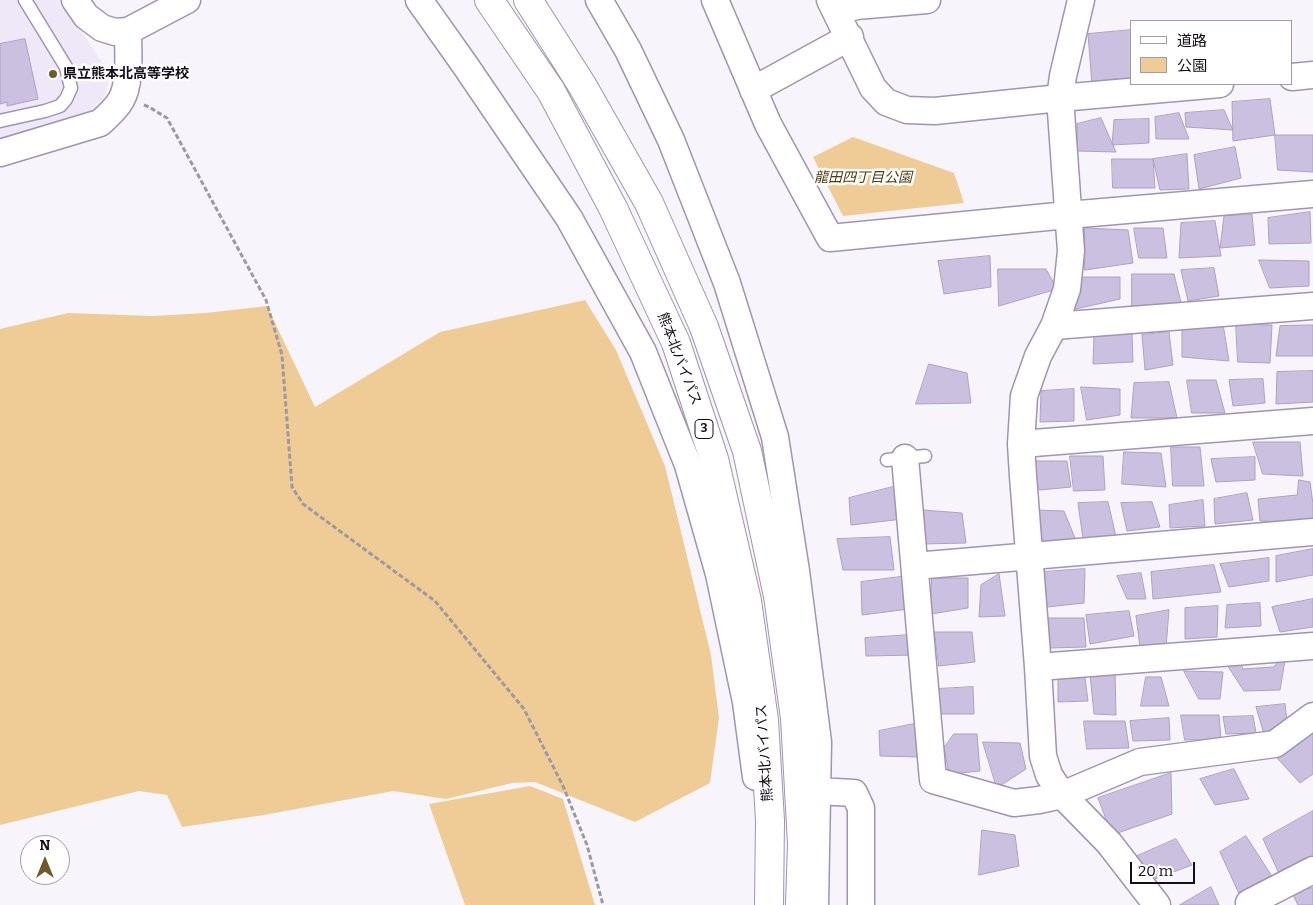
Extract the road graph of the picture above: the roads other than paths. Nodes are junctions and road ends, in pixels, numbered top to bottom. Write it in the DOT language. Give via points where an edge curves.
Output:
graph roads {
  1 [pos="25,0"];
  2 [pos="75,0"];
  3 [pos="187,0"];
  4 [pos="419,0"];
  5 [pos="489,0"];
  6 [pos="528,0"];
  7 [pos="599,0"];
  8 [pos="715,0"];
  9 [pos="927,0"];
  10 [pos="1082,0"];
  11 [pos="834,6"];
  12 [pos="128,31"];
  13 [pos="850,37"];
  14 [pos="1313,76"];
  15 [pos="1293,77"];
  16 [pos="1209,85"];
  17 [pos="753,90"];
  18 [pos="1060,98"];
  19 [pos="0,120"];
  20 [pos="48,124"];
  21 [pos="0,153"];
  22 [pos="1313,194"];
  23 [pos="1068,215"];
  24 [pos="1313,306"];
  25 [pos="1054,326"];
  26 [pos="1313,421"];
  27 [pos="1022,444"];
  28 [pos="906,458"];
  29 [pos="1313,532"];
  30 [pos="1029,555"];
  31 [pos="914,566"];
  32 [pos="1313,646"];
  33 [pos="1038,667"];
  34 [pos="1313,716"];
  35 [pos="817,791"];
  36 [pos="1062,795"];
  37 [pos="1313,870"];
  38 [pos="767,905"];
  39 [pos="800,905"];
  40 [pos="815,905"];
  41 [pos="861,905"];
  42 [pos="1157,905"];
  43 [pos="1250,905"];
  1 -- 20 [label="lane" via="66,67 70,88 66,100"];
  2 -- 12 [label="street" via="86,16 102,28"];
  3 -- 12 [label="street"];
  4 -- 38 [label="street" via="569,218 643,352 688,465 719,574 746,702 759,799"];
  5 -- 38 [label="highway, 熊本北バイパス / 3" via="551,92 613,208 676,343 714,459 747,602 764,720 770,820"];
  6 -- 39 [label="highway" via="582,85 649,203 704,327 747,451 778,596 795,718 802,844"];
  7 -- 35 [label="street" via="628,50 671,140 726,283 775,437 818,742"];
  8 -- 17 [label="street"];
  9 -- 11 [label="street"];
  10 -- 18 [label="street"];
  11 -- 13 [label="street"];
  12 -- 20 [label="street" via="126,84 122,99 110,115 100,123"];
  13 -- 17 [label="street"];
  13 -- 18 [label="street" via="873,88 886,102 907,110 935,111"];
  14 -- 15 [label="street"];
  16 -- 18 [label="street"];
  17 -- 23 [label="street" via="830,238"];
  18 -- 23 [label="street"];
  19 -- 20 [label="lane"];
  20 -- 21 [label="street"];
  22 -- 23 [label="street"];
  23 -- 25 [label="street" via="1067,289"];
  24 -- 25 [label="street"];
  25 -- 27 [label="street" via="1038,356 1024,396"];
  26 -- 27 [label="street"];
  27 -- 30 [label="street"];
  28 -- 31 [label="street"];
  29 -- 30 [label="street"];
  30 -- 31 [label="street"];
  30 -- 33 [label="street"];
  31 -- 36 [label="street" via="933,780 1014,802"];
  32 -- 33 [label="street"];
  33 -- 36 [label="street" via="1043,756 1049,776"];
  34 -- 36 [label="street" via="1275,744 1140,762"];
  35 -- 40 [label="street"];
  35 -- 41 [label="street" via="854,793 861,808"];
  36 -- 42 [label="street" via="1109,843"];
  37 -- 43 [label="street"];
}
